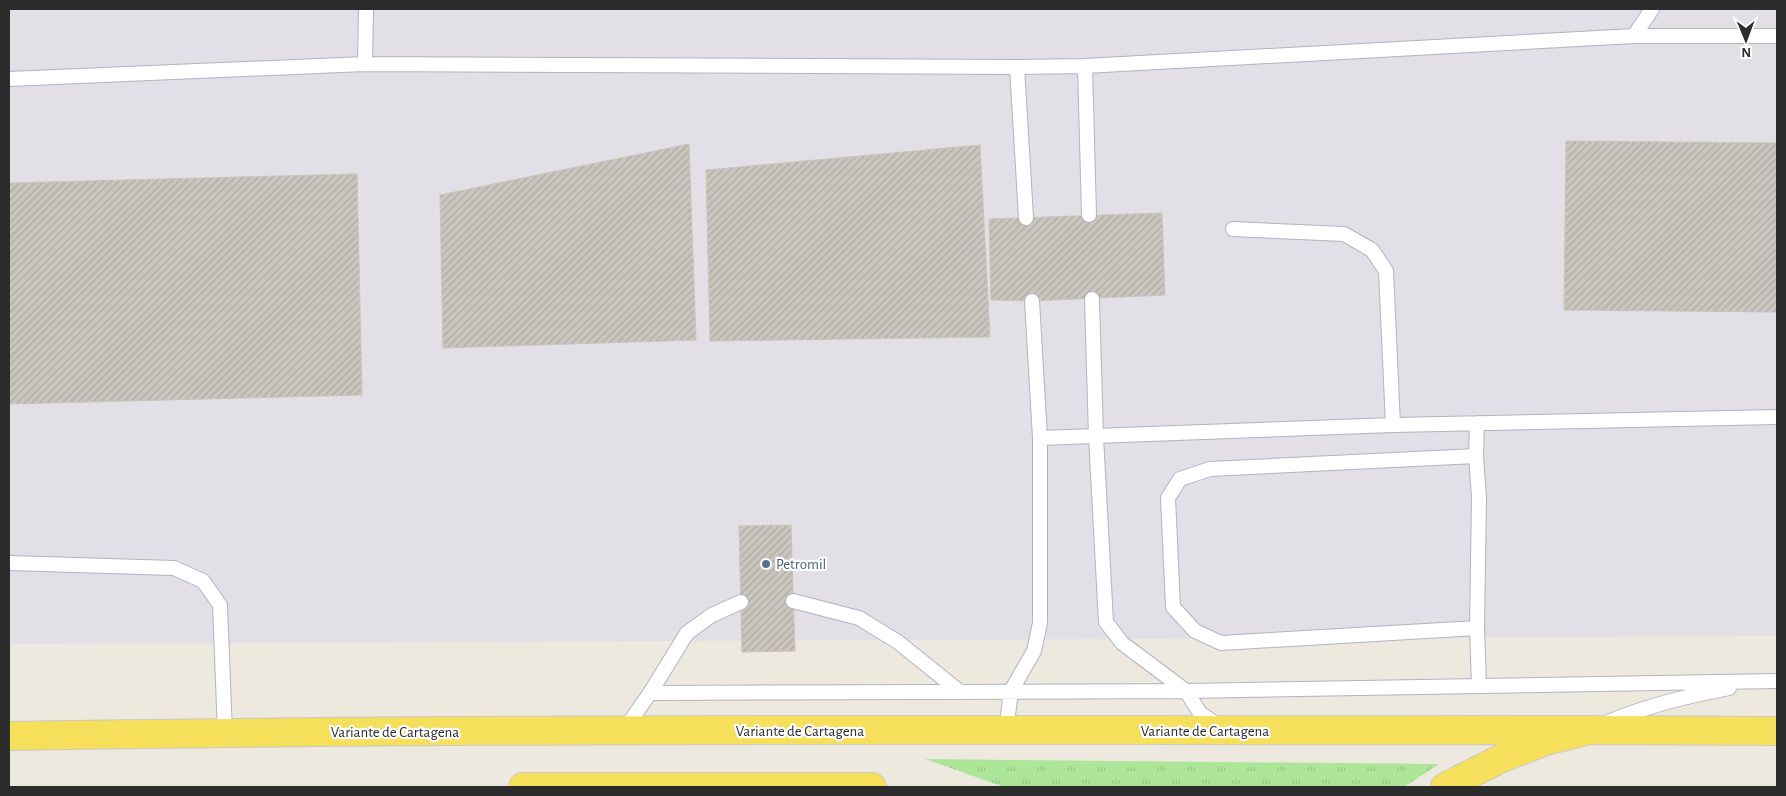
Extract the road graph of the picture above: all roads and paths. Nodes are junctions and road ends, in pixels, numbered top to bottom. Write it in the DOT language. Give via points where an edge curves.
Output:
graph roads {
  1 [pos="366,9"];
  2 [pos="1652,9"];
  3 [pos="1634,36"];
  4 [pos="1777,36"];
  5 [pos="365,64"];
  6 [pos="1085,66"];
  7 [pos="1017,68"];
  8 [pos="9,79"];
  9 [pos="1089,215"];
  10 [pos="1026,218"];
  11 [pos="1233,229"];
  12 [pos="1092,299"];
  13 [pos="1032,301"];
  14 [pos="1777,417"];
  15 [pos="1477,423"];
  16 [pos="1393,425"];
  17 [pos="1096,437"];
  18 [pos="1040,438"];
  19 [pos="1476,456"];
  20 [pos="9,562"];
  21 [pos="793,601"];
  22 [pos="741,602"];
  23 [pos="1477,628"];
  24 [pos="1773,681"];
  25 [pos="1479,686"];
  26 [pos="1011,691"];
  27 [pos="1186,691"];
  28 [pos="960,692"];
  29 [pos="650,693"];
  30 [pos="624,730"];
  31 [pos="1590,730"];
  32 [pos="1006,731"];
  33 [pos="1225,731"];
  34 [pos="1777,732"];
  35 [pos="224,733"];
  36 [pos="9,736"];
  37 [pos="523,787"];
  38 [pos="872,787"];
  39 [pos="1445,787"];
  1 -- 5 [label="lane"];
  2 -- 3 [label="lane"];
  3 -- 4 [label="lane"];
  3 -- 6 [label="lane"];
  5 -- 7 [label="lane"];
  5 -- 8 [label="lane"];
  6 -- 7 [label="lane"];
  6 -- 9 [label="lane"];
  7 -- 10 [label="lane"];
  11 -- 16 [label="lane" via="1344,234 1372,250 1386,271"];
  12 -- 17 [label="lane"];
  13 -- 18 [label="lane"];
  14 -- 15 [label="lane"];
  15 -- 16 [label="lane"];
  15 -- 19 [label="lane"];
  16 -- 17 [label="lane"];
  17 -- 18 [label="lane"];
  17 -- 27 [label="lane" via="1106,622 1122,643"];
  18 -- 26 [label="lane" via="1040,623 1034,651"];
  19 -- 23 [label="lane" via="1479,498"];
  19 -- 23 [label="lane" via="1210,469 1180,479 1168,498 1173,608 1195,631 1221,643"];
  20 -- 35 [label="lane" via="174,568 203,581 220,605"];
  21 -- 28 [label="lane" via="859,618 898,642"];
  22 -- 29 [label="lane" via="712,614 687,633"];
  23 -- 25 [label="lane"];
  24 -- 25 [label="lane"];
  24 -- 31 [label="lane" via="1670,702 1630,713"];
  25 -- 27 [label="lane"];
  26 -- 27 [label="lane"];
  26 -- 28 [label="lane"];
  26 -- 32 [label="lane"];
  27 -- 33 [label="lane" via="1200,713"];
  28 -- 29 [label="lane"];
  29 -- 30 [label="lane"];
  30 -- 32 [label="main road, Variante de Cartagena"];
  30 -- 35 [label="main road, Variante de Cartagena"];
  31 -- 33 [label="main road, Variante de Cartagena"];
  31 -- 34 [label="main road, Variante de Cartagena"];
  31 -- 39 [label="main road" via="1502,758"];
  32 -- 33 [label="main road, Variante de Cartagena"];
  35 -- 36 [label="main road, Variante de Cartagena"];
  37 -- 38 [label="main road"];
}
